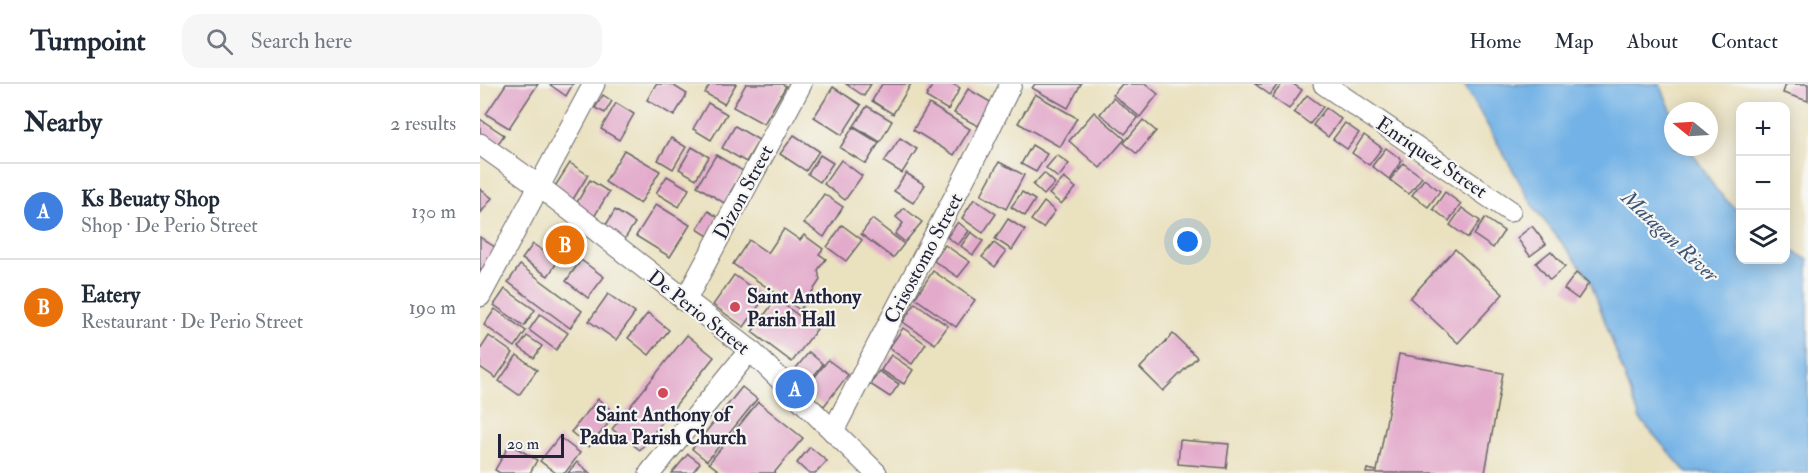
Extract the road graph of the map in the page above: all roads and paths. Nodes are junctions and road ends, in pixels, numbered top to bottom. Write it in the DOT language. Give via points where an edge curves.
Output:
graph roads {
  1 [pos="594,84"];
  2 [pos="801,84"];
  3 [pos="1011,84"];
  4 [pos="1324,84"];
  5 [pos="480,144"];
  6 [pos="539,186"];
  7 [pos="1510,211"];
  8 [pos="480,296"];
  9 [pos="685,301"];
  10 [pos="750,350"];
  11 [pos="833,431"];
  12 [pos="650,473"];
  13 [pos="876,473"];
  1 -- 6 [label="street"];
  2 -- 9 [label="street, Dizon Street"];
  3 -- 11 [label="street, Crisostomo Street"];
  4 -- 7 [label="street, Enriquez Street"];
  5 -- 6 [label="street, De Perio Street"];
  6 -- 8 [label="street"];
  6 -- 9 [label="street, De Perio Street"];
  9 -- 10 [label="street, De Perio Street"];
  10 -- 11 [label="street, De Perio Street"];
  10 -- 12 [label="street"];
  11 -- 13 [label="street, De Perio Street"];
}
